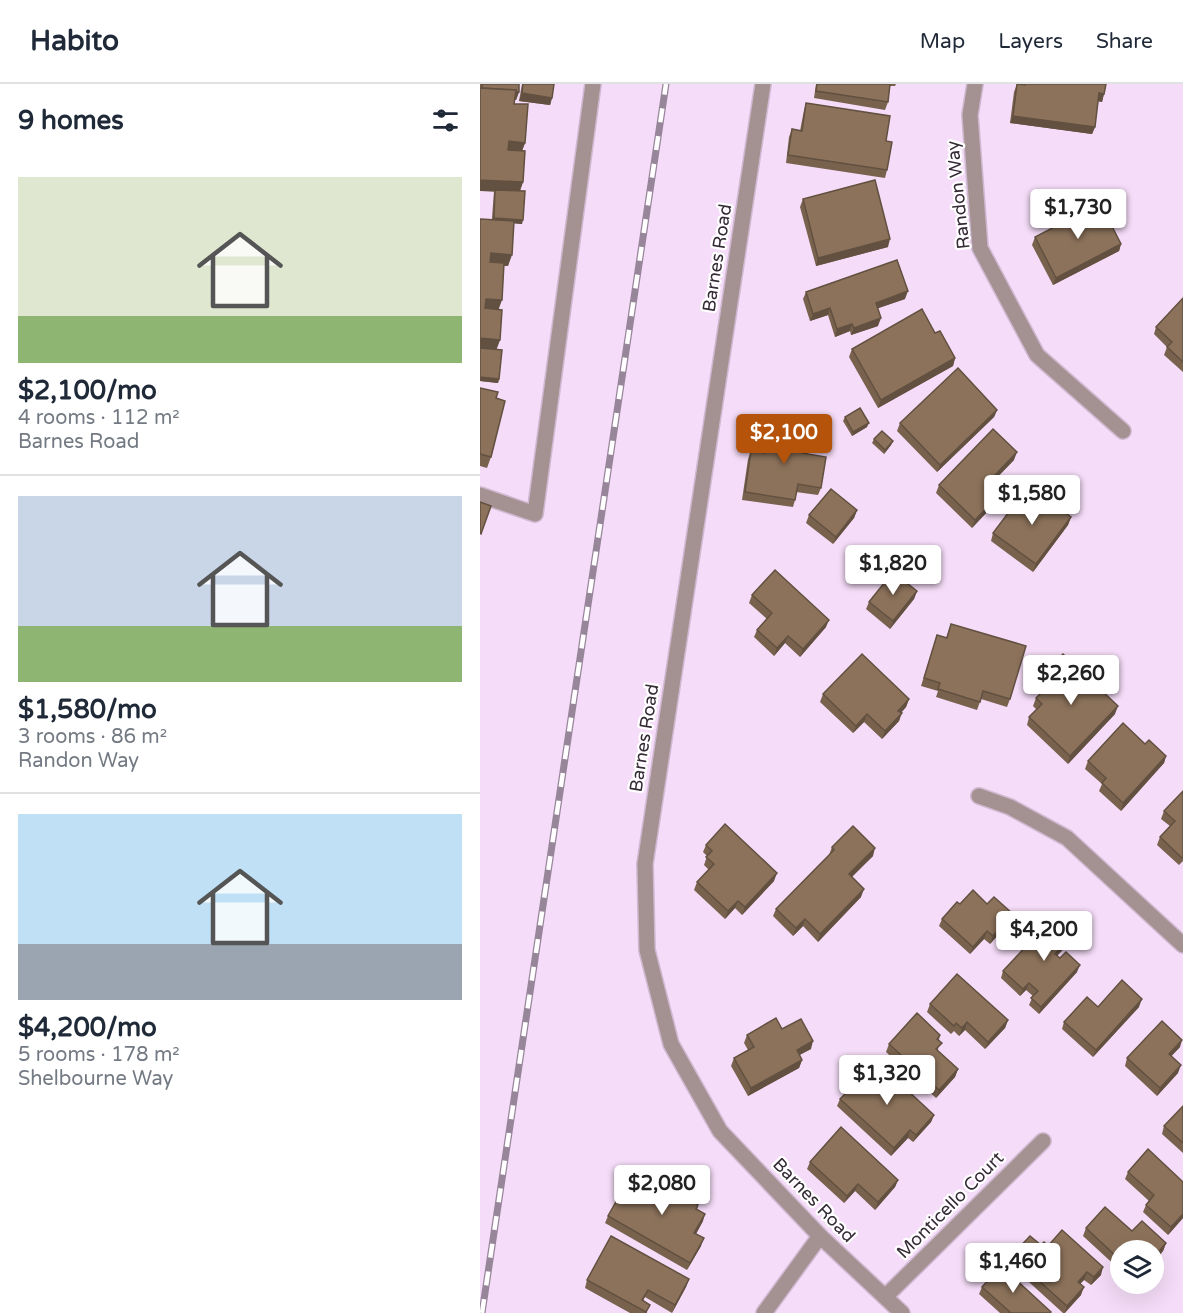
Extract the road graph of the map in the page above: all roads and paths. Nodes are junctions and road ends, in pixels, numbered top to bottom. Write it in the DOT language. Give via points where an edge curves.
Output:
graph roads {
  1 [pos="593,84"];
  2 [pos="763,84"];
  3 [pos="975,84"];
  4 [pos="1123,431"];
  5 [pos="480,495"];
  6 [pos="979,796"];
  7 [pos="1183,945"];
  8 [pos="1042,1141"];
  9 [pos="820,1236"];
  10 [pos="885,1297"];
  11 [pos="764,1313"];
  12 [pos="902,1313"];
  1 -- 5 [label="street" via="535,514"];
  2 -- 9 [label="street, Barnes Road" via="645,864 647,950 671,1044 720,1131"];
  3 -- 4 [label="street, Randon Way" via="970,115 980,248 1037,355"];
  6 -- 7 [label="street" via="1010,807 1067,838"];
  8 -- 10 [label="street, Monticello Court"];
  9 -- 10 [label="street, Barnes Road"];
  9 -- 11 [label="street"];
  10 -- 12 [label="street, Barnes Road"];
}
